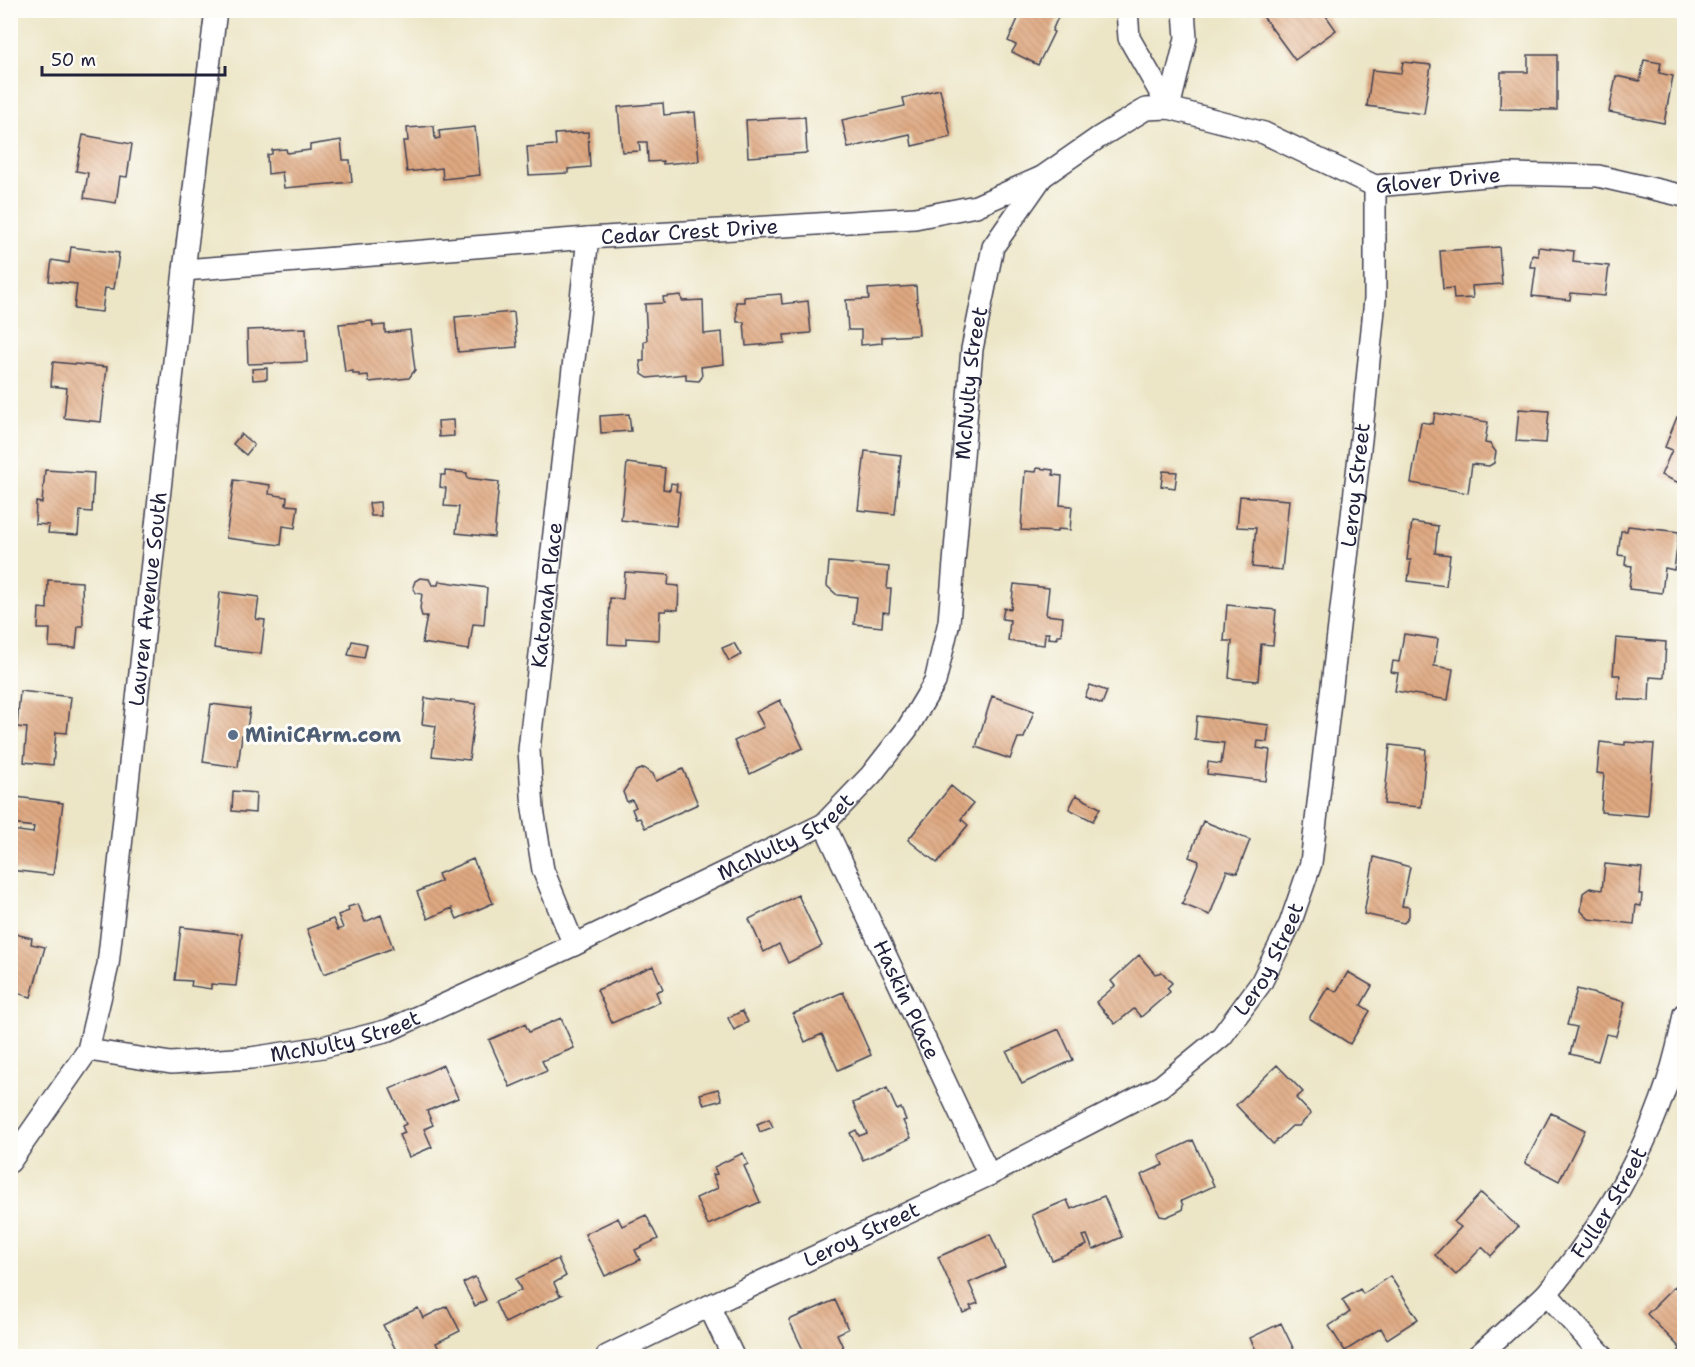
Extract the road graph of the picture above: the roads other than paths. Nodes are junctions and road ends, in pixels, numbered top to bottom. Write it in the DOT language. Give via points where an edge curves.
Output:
graph roads {
  1 [pos="216,10"];
  2 [pos="1127,10"];
  3 [pos="1184,10"];
  4 [pos="1169,108"];
  5 [pos="1042,177"];
  6 [pos="1375,186"];
  7 [pos="1684,196"];
  8 [pos="588,238"];
  9 [pos="184,270"];
  10 [pos="824,824"];
  11 [pos="574,945"];
  12 [pos="1684,1014"];
  13 [pos="88,1050"];
  14 [pos="10,1162"];
  15 [pos="989,1175"];
  16 [pos="1546,1294"];
  17 [pos="709,1306"];
  18 [pos="607,1356"];
  19 [pos="733,1356"];
  20 [pos="1477,1356"];
  21 [pos="1603,1356"];
  1 -- 9 [label="street, Lauren Avenue South"];
  2 -- 4 [label="street" via="1129,38"];
  3 -- 4 [label="street" via="1186,38"];
  4 -- 5 [label="street, Cedar Crest Drive" via="1146,109"];
  4 -- 6 [label="street, Glover Drive" via="1264,133"];
  5 -- 8 [label="street, Cedar Crest Drive" via="976,206 915,218"];
  5 -- 10 [label="street, McNulty Street" via="993,247 972,349 949,622 935,682 907,729 871,775"];
  6 -- 7 [label="street, Glover Drive" via="1509,174 1598,176"];
  6 -- 15 [label="street, Leroy Street" via="1375,299 1360,443 1311,862 1290,924 1261,983 1222,1036 1161,1086"];
  8 -- 9 [label="street, Cedar Crest Drive"];
  8 -- 11 [label="street, Katonah Place" via="529,750 543,870"];
  9 -- 13 [label="street, Lauren Avenue South" via="108,965"];
  10 -- 11 [label="street, McNulty Street"];
  10 -- 15 [label="street, Haskin Place"];
  11 -- 13 [label="street, McNulty Street" via="390,1030 323,1047 251,1058 171,1063"];
  12 -- 16 [label="street, Fuller Street" via="1658,1111 1633,1166 1595,1228"];
  13 -- 14 [label="street, Lauren Avenue South"];
  15 -- 17 [label="street, Leroy Street"];
  16 -- 20 [label="street, Fuller Street"];
  16 -- 21 [label="street"];
  17 -- 18 [label="street, Leroy Street"];
  17 -- 19 [label="street"];
}
